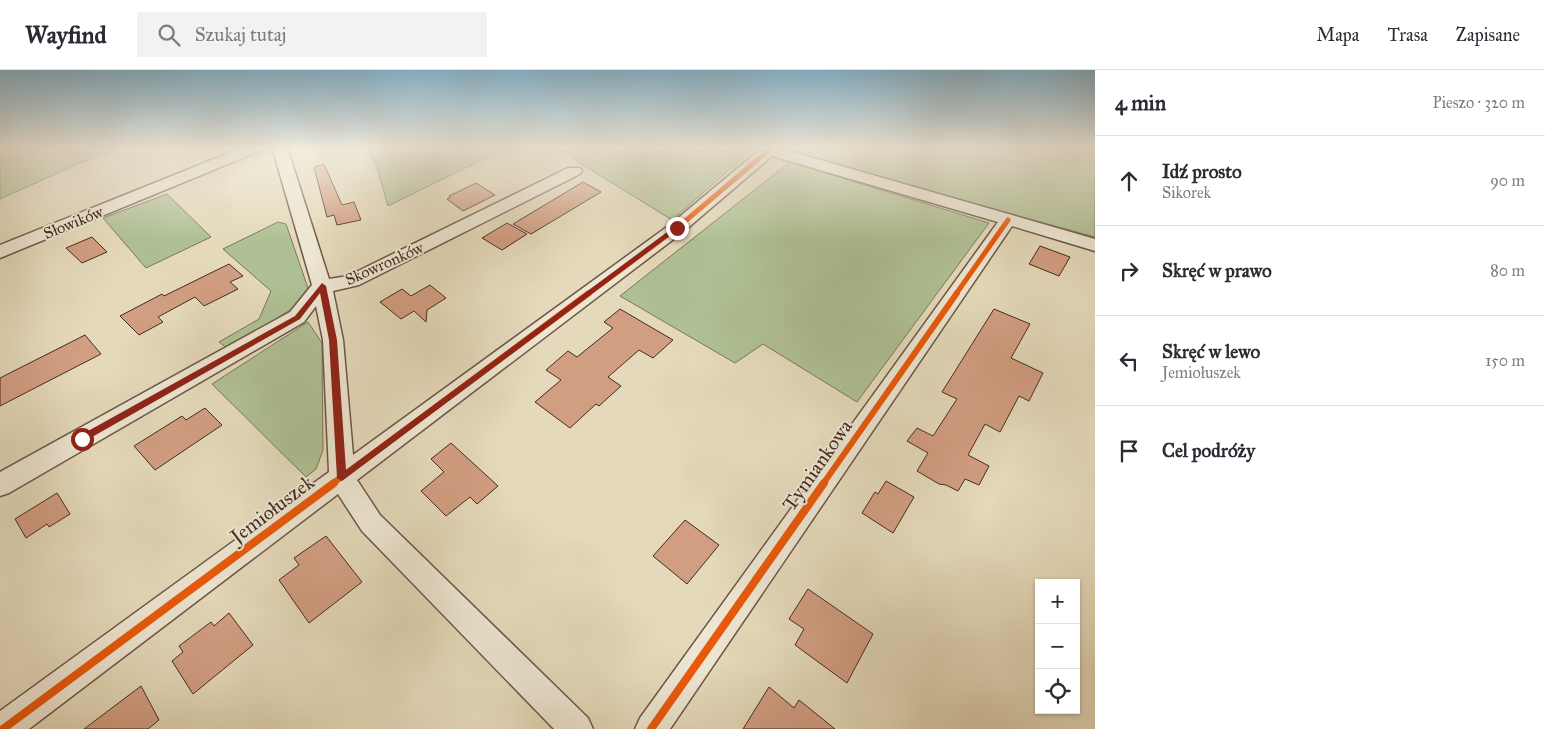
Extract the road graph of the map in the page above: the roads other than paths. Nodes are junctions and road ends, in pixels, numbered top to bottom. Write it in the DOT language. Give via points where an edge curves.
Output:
graph roads {
  1 [pos="182,178"];
  2 [pos="289,178"];
  3 [pos="560,178"];
  4 [pos="735,178"];
  5 [pos="868,178"];
  6 [pos="1008,220"];
  7 [pos="1095,245"];
  8 [pos="0,252"];
  9 [pos="322,286"];
  10 [pos="342,478"];
  11 [pos="0,485"];
  12 [pos="3,729"];
  13 [pos="577,729"];
  14 [pos="651,729"];
  1 -- 8 [label="street, Słowików"];
  2 -- 9 [label="street, Skowronków"];
  3 -- 9 [label="street, Skowronków" via="352,281"];
  4 -- 10 [label="street, Jemiołuszek" via="677,228"];
  5 -- 6 [label="street"];
  6 -- 7 [label="street"];
  6 -- 14 [label="street, Tymiankowa"];
  9 -- 10 [label="street" via="333,340"];
  9 -- 11 [label="street" via="297,317"];
  10 -- 12 [label="street, Jemiołuszek"];
  10 -- 13 [label="street" via="371,523"];
}
